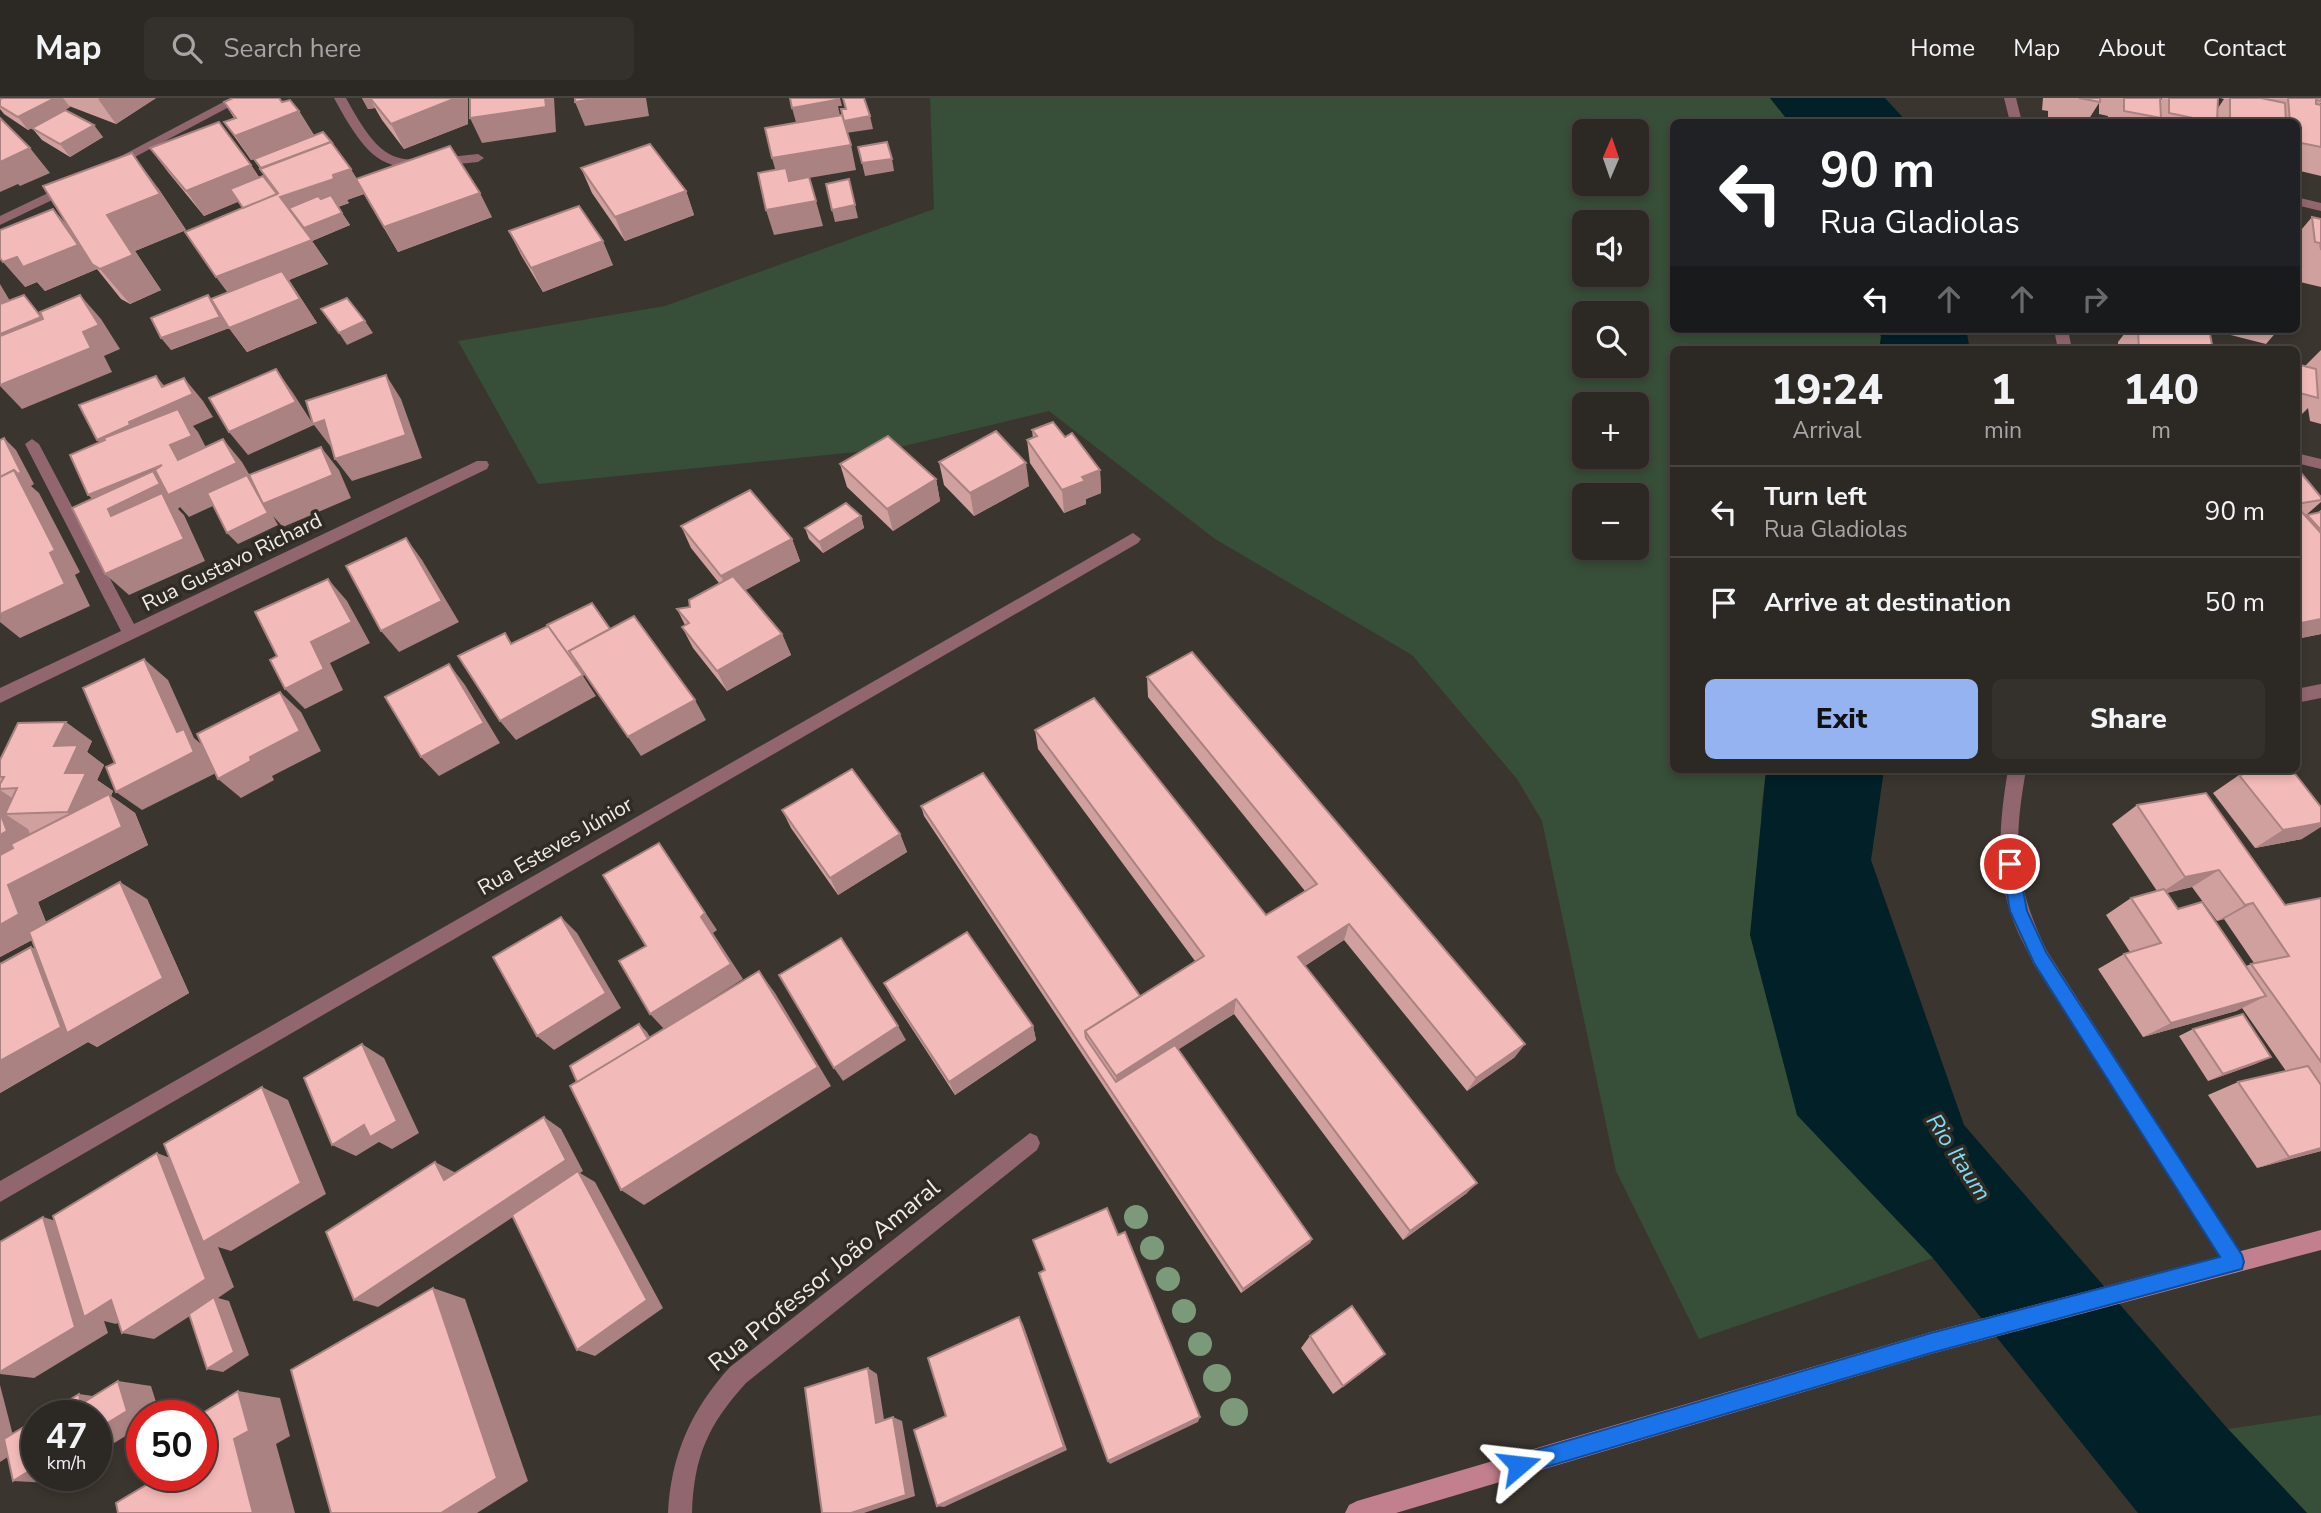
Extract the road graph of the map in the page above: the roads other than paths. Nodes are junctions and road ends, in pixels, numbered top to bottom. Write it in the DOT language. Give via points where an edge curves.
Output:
graph roads {
  1 [pos="240,98"];
  2 [pos="340,98"];
  3 [pos="2010,98"];
  4 [pos="2015,119"];
  5 [pos="478,158"];
  6 [pos="105,168"];
  7 [pos="80,181"];
  8 [pos="2300,202"];
  9 [pos="2321,206"];
  10 [pos="0,221"];
  11 [pos="32,444"];
  12 [pos="2300,459"];
  13 [pos="2321,464"];
  14 [pos="482,465"];
  15 [pos="1133,539"];
  16 [pos="131,634"];
  17 [pos="2321,691"];
  18 [pos="2300,695"];
  19 [pos="0,696"];
  20 [pos="2017,773"];
  21 [pos="1030,1143"];
  22 [pos="0,1192"];
  23 [pos="2321,1240"];
  24 [pos="2235,1262"];
  25 [pos="680,1513"];
  26 [pos="1357,1513"];
  1 -- 6 [label="street"];
  2 -- 5 [label="street" via="356,126 386,159 408,163"];
  3 -- 4 [label="street"];
  7 -- 10 [label="street"];
  8 -- 9 [label="street"];
  11 -- 16 [label="street"];
  12 -- 13 [label="street"];
  14 -- 16 [label="street, Rua Gustavo Richard"];
  15 -- 22 [label="street, Rua Esteves Júnior"];
  16 -- 19 [label="street, Rua Gustavo Richard"];
  17 -- 18 [label="street"];
  20 -- 24 [label="street" via="2010,864 2019,911 2040,957"];
  21 -- 25 [label="street, Rua Professor João Amaral" via="738,1375 712,1401 691,1440 680,1485"];
  23 -- 24 [label="main road"];
  24 -- 26 [label="main road" via="1931,1343"];
}
